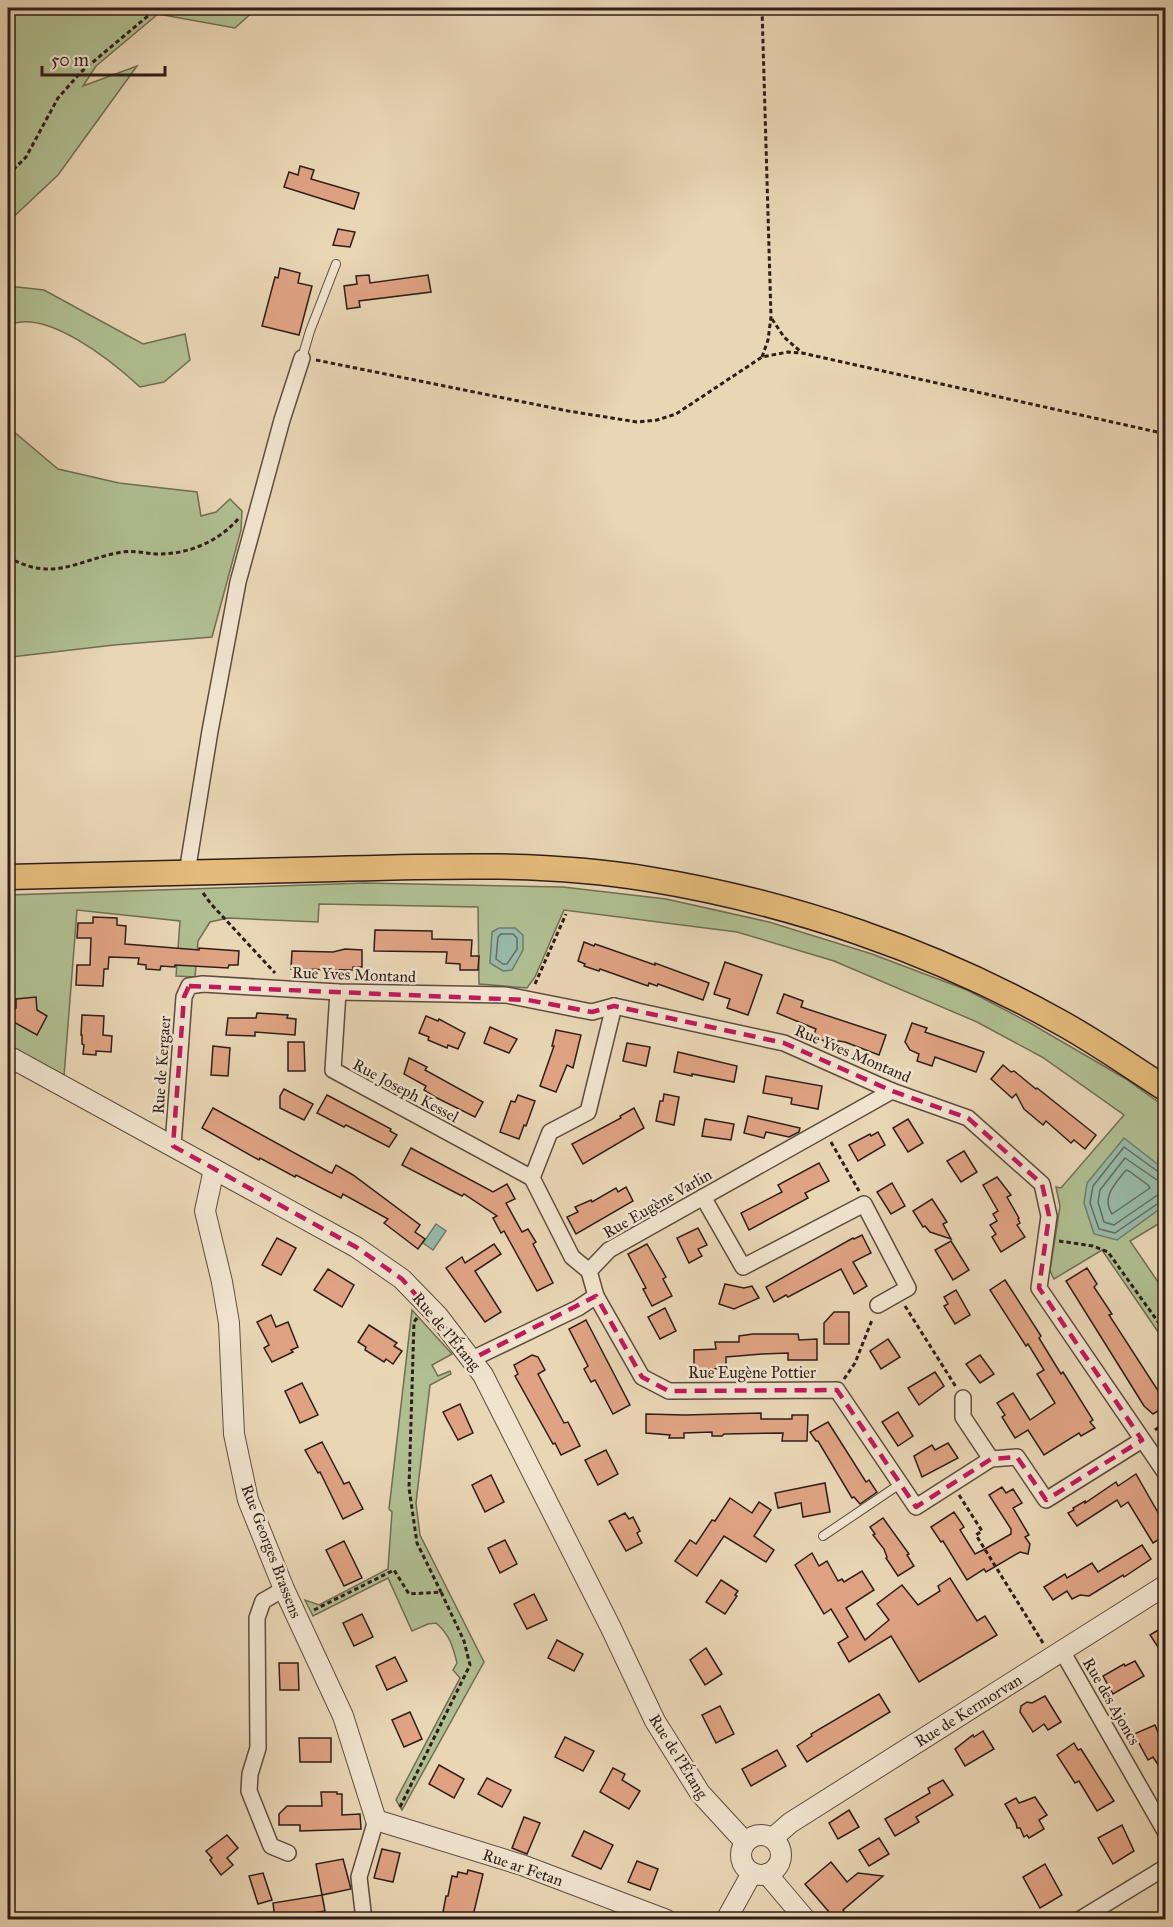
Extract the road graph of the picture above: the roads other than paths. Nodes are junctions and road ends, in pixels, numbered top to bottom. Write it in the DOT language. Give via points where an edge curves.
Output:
graph roads {
  1 [pos="336,264"];
  2 [pos="302,358"];
  3 [pos="190,873"];
  4 [pos="8,877"];
  5 [pos="189,986"];
  6 [pos="338,992"];
  7 [pos="614,1006"];
  8 [pos="8,1056"];
  9 [pos="1166,1089"];
  10 [pos="892,1091"];
  11 [pos="173,1146"];
  12 [pos="213,1170"];
  13 [pos="532,1178"];
  14 [pos="703,1197"];
  15 [pos="589,1271"];
  16 [pos="596,1296"];
  17 [pos="878,1305"];
  18 [pos="472,1359"];
  19 [pos="963,1398"];
  20 [pos="1142,1440"];
  21 [pos="991,1459"];
  22 [pos="1166,1474"];
  23 [pos="900,1484"];
  24 [pos="823,1536"];
  25 [pos="1166,1585"];
  26 [pos="284,1588"];
  27 [pos="1054,1649"];
  28 [pos="384,1822"];
  29 [pos="1166,1833"];
  30 [pos="773,1838"];
  31 [pos="745,1842"];
  32 [pos="288,1853"];
  33 [pos="1166,1867"];
  34 [pos="759,1874"];
  35 [pos="364,1920"];
  36 [pos="667,1920"];
  37 [pos="726,1920"];
  38 [pos="806,1920"];
  39 [pos="1079,1920"];
  1 -- 2 [label="lane"];
  2 -- 3 [label="street" via="236,594 210,731"];
  3 -- 4 [label="main road"];
  3 -- 9 [label="main road" via="437,867 554,869 712,891 885,940 937,961 1060,1022"];
  5 -- 6 [label="street, Rue Yves Montand"];
  5 -- 11 [label="street, Rue de Kergaer" via="184,997"];
  6 -- 7 [label="street, Rue Yves Montand" via="506,995 592,1012"];
  6 -- 13 [label="street, Rue Joseph Kessel" via="333,1070"];
  7 -- 10 [label="street, Rue Yves Montand" via="784,1043"];
  7 -- 13 [label="street" via="588,1112 550,1132"];
  8 -- 11 [label="street, Rue de l'Étang"];
  10 -- 14 [label="street, Rue Eugène Varlin"];
  10 -- 20 [label="street, Rue Yves Montand" via="968,1118 1041,1184 1049,1216 1039,1288"];
  11 -- 12 [label="street, Rue de l'Étang"];
  12 -- 18 [label="street, Rue de l'Étang" via="356,1247 402,1279"];
  12 -- 26 [label="street, Rue Georges Brassens" via="205,1211 229,1323 234,1434 248,1500"];
  13 -- 15 [label="street" via="572,1257"];
  14 -- 15 [label="street, Rue Eugène Varlin" via="609,1250"];
  14 -- 17 [label="street" via="743,1267 864,1204 908,1288"];
  15 -- 16 [label="street"];
  16 -- 18 [label="street"];
  16 -- 23 [label="street, Rue Eugène Pottier" via="642,1377 669,1391 837,1390"];
  18 -- 31 [label="street, Rue de l'Étang" via="655,1721 700,1793"];
  19 -- 21 [label="street" via="963,1418"];
  20 -- 21 [label="street" via="1046,1500 1017,1457"];
  20 -- 22 [label="street, Rue Yves Montand"];
  21 -- 23 [label="street, Rue Eugène Pottier" via="916,1507"];
  23 -- 24 [label="lane"];
  25 -- 27 [label="street, Rue de Kermorvan"];
  26 -- 28 [label="street, Rue Georges Brassens" via="343,1716"];
  26 -- 32 [label="street" via="263,1601 257,1618 258,1748 249,1791 271,1846"];
  27 -- 29 [label="street, Rue des Ajoncs" via="1081,1681"];
  27 -- 30 [label="street, Rue de Kermorvan"];
  28 -- 35 [label="street" via="359,1877"];
  28 -- 36 [label="street, Rue ar Fetan" via="522,1865"];
  30 -- 31 [label="street" via="758,1834"];
  30 -- 34 [label="street" via="781,1855 777,1867"];
  31 -- 34 [label="street" via="740,1856 746,1869"];
  33 -- 39 [label="street"];
  34 -- 37 [label="street"];
  34 -- 38 [label="street"];
}
